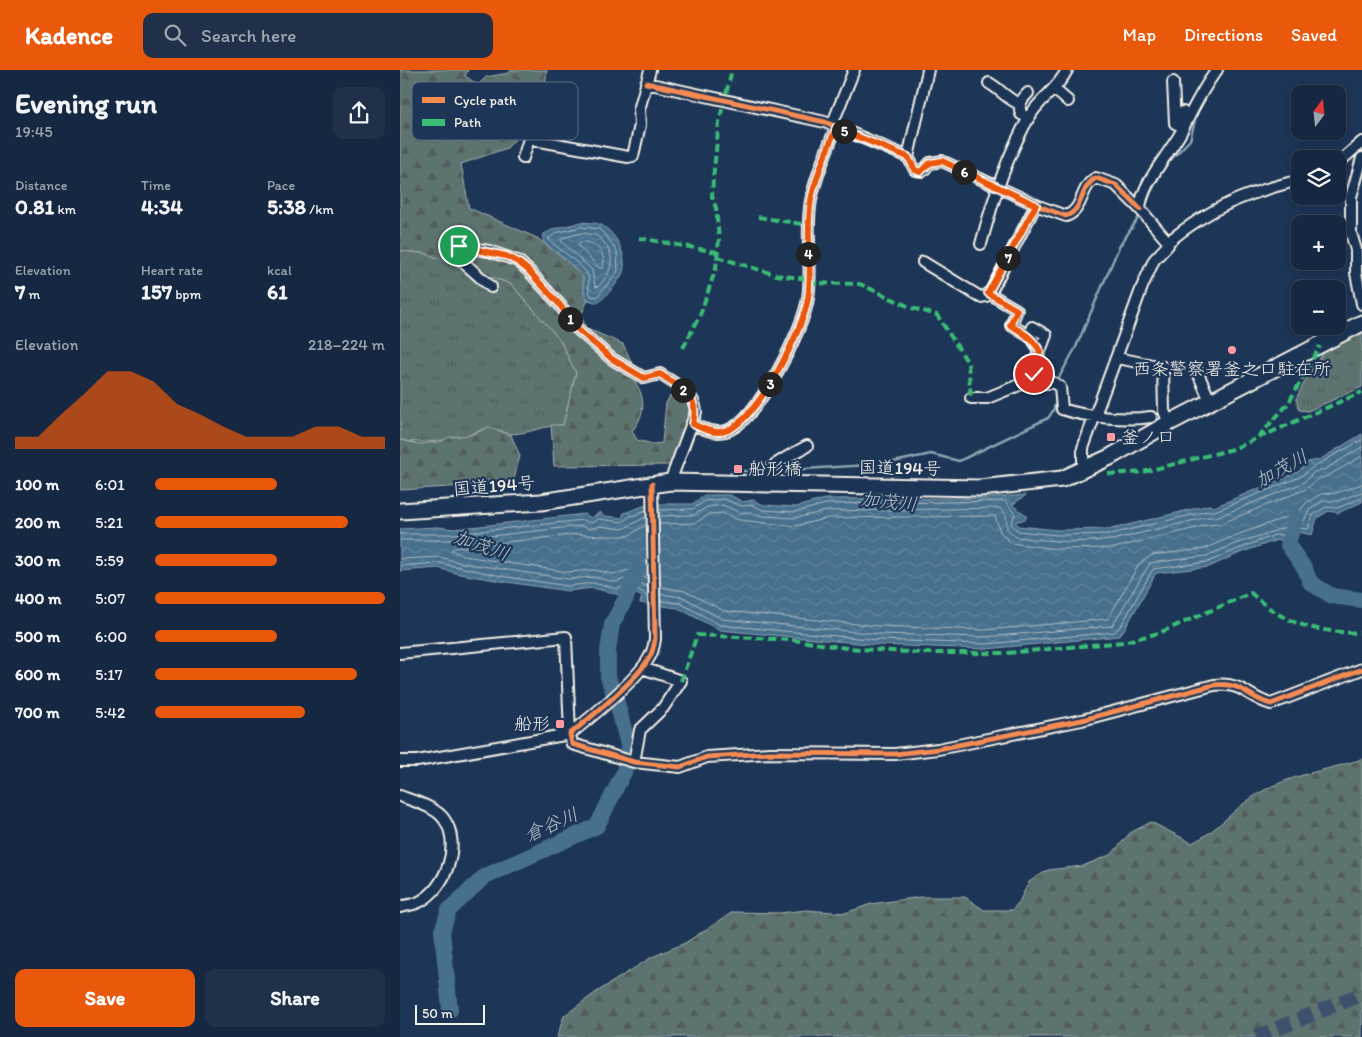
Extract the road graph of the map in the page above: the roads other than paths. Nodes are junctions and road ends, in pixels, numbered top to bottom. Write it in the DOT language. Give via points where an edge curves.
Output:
graph roads {
  1 [pos="650,70"];
  2 [pos="854,70"];
  3 [pos="928,70"];
  4 [pos="1068,70"];
  5 [pos="1217,70"];
  6 [pos="1173,82"];
  7 [pos="646,83"];
  8 [pos="988,83"];
  9 [pos="1054,89"];
  10 [pos="1028,93"];
  11 [pos="1068,101"];
  12 [pos="1194,103"];
  13 [pos="1020,104"];
  14 [pos="1029,118"];
  15 [pos="834,126"];
  16 [pos="528,140"];
  17 [pos="539,140"];
  18 [pos="1362,144"];
  19 [pos="908,157"];
  20 [pos="1346,157"];
  21 [pos="523,158"];
  22 [pos="1362,158"];
  23 [pos="1291,183"];
  24 [pos="998,188"];
  25 [pos="1036,205"];
  26 [pos="1140,209"];
  27 [pos="1168,242"];
  28 [pos="981,244"];
  29 [pos="923,262"];
  30 [pos="491,287"];
  31 [pos="988,293"];
  32 [pos="1362,304"];
  33 [pos="1362,323"];
  34 [pos="1032,327"];
  35 [pos="1040,351"];
  36 [pos="1117,358"];
  37 [pos="1197,371"];
  38 [pos="1032,382"];
  39 [pos="971,398"];
  40 [pos="1211,403"];
  41 [pos="1096,415"];
  42 [pos="1151,417"];
  43 [pos="1169,423"];
  44 [pos="693,424"];
  45 [pos="807,446"];
  46 [pos="1083,470"];
  47 [pos="670,482"];
  48 [pos="760,485"];
  49 [pos="652,488"];
  50 [pos="400,511"];
  51 [pos="400,653"];
  52 [pos="642,668"];
  53 [pos="1362,669"];
  54 [pos="570,734"];
  55 [pos="400,761"];
  56 [pos="634,762"];
  57 [pos="400,796"];
  58 [pos="400,907"];
  1 -- 7 [label="street"];
  2 -- 15 [label="street"];
  3 -- 19 [label="street"];
  4 -- 9 [label="street" via="1060,86"];
  5 -- 12 [label="street"];
  6 -- 12 [label="street" via="1175,123 1186,107"];
  7 -- 15 [label="street"];
  7 -- 17 [label="street" via="633,156"];
  8 -- 13 [label="street"];
  9 -- 11 [label="street"];
  9 -- 14 [label="street"];
  10 -- 13 [label="street"];
  12 -- 26 [label="street" via="1181,133 1145,190"];
  13 -- 14 [label="street" via="1021,114"];
  14 -- 24 [label="street"];
  15 -- 19 [label="street"];
  15 -- 44 [label="street" via="812,198 808,225 808,299 794,341 762,396 735,426 716,432"];
  16 -- 21 [label="street"];
  18 -- 20 [label="street"];
  19 -- 24 [label="street" via="915,170 920,172 930,163 942,161"];
  22 -- 32 [label="street" via="1351,196 1351,233"];
  23 -- 27 [label="street" via="1227,202"];
  24 -- 25 [label="street"];
  24 -- 28 [label="street"];
  25 -- 26 [label="street" via="1069,215 1077,209 1091,180 1100,178 1124,191"];
  25 -- 31 [label="street"];
  26 -- 27 [label="street"];
  27 -- 36 [label="street" via="1154,260 1142,286"];
  29 -- 31 [label="street" via="980,297"];
  30 -- 44 [label="street" via="451,247 490,251 518,262 560,305 575,327 612,359 644,378 660,374 689,394 695,405"];
  31 -- 35 [label="street" via="1017,310 1010,325 1032,338"];
  33 -- 40 [label="highway, 国道194号"];
  34 -- 35 [label="street" via="1046,335"];
  35 -- 38 [label="street"];
  36 -- 41 [label="street"];
  36 -- 43 [label="street" via="1163,367 1164,411"];
  37 -- 40 [label="street"];
  38 -- 39 [label="street" via="987,398"];
  38 -- 41 [label="street" via="1054,383 1060,387 1062,409"];
  40 -- 43 [label="highway, 国道194号"];
  41 -- 42 [label="street" via="1128,419"];
  41 -- 46 [label="street" via="1083,448"];
  43 -- 46 [label="highway, 国道194号"];
  44 -- 47 [label="street"];
  45 -- 48 [label="street" via="769,469"];
  46 -- 48 [label="highway, 国道194号" via="1062,479 980,488"];
  47 -- 48 [label="highway, 国道194号"];
  47 -- 49 [label="highway, 国道194号"];
  49 -- 50 [label="highway, 国道194号" via="541,502"];
  49 -- 52 [label="street" via="655,632 652,651"];
  51 -- 54 [label="street" via="566,637"];
  52 -- 54 [label="street"];
  52 -- 56 [label="street" via="681,681 663,708 640,730"];
  53 -- 56 [label="street" via="1271,704 1233,684 1214,685 1082,720 930,750 895,754 770,753 707,757 680,767"];
  54 -- 55 [label="street" via="417,761"];
  54 -- 56 [label="street" via="572,744"];
  57 -- 58 [label="street" via="428,807 444,818 453,850 447,868 432,891 419,902"];
}
